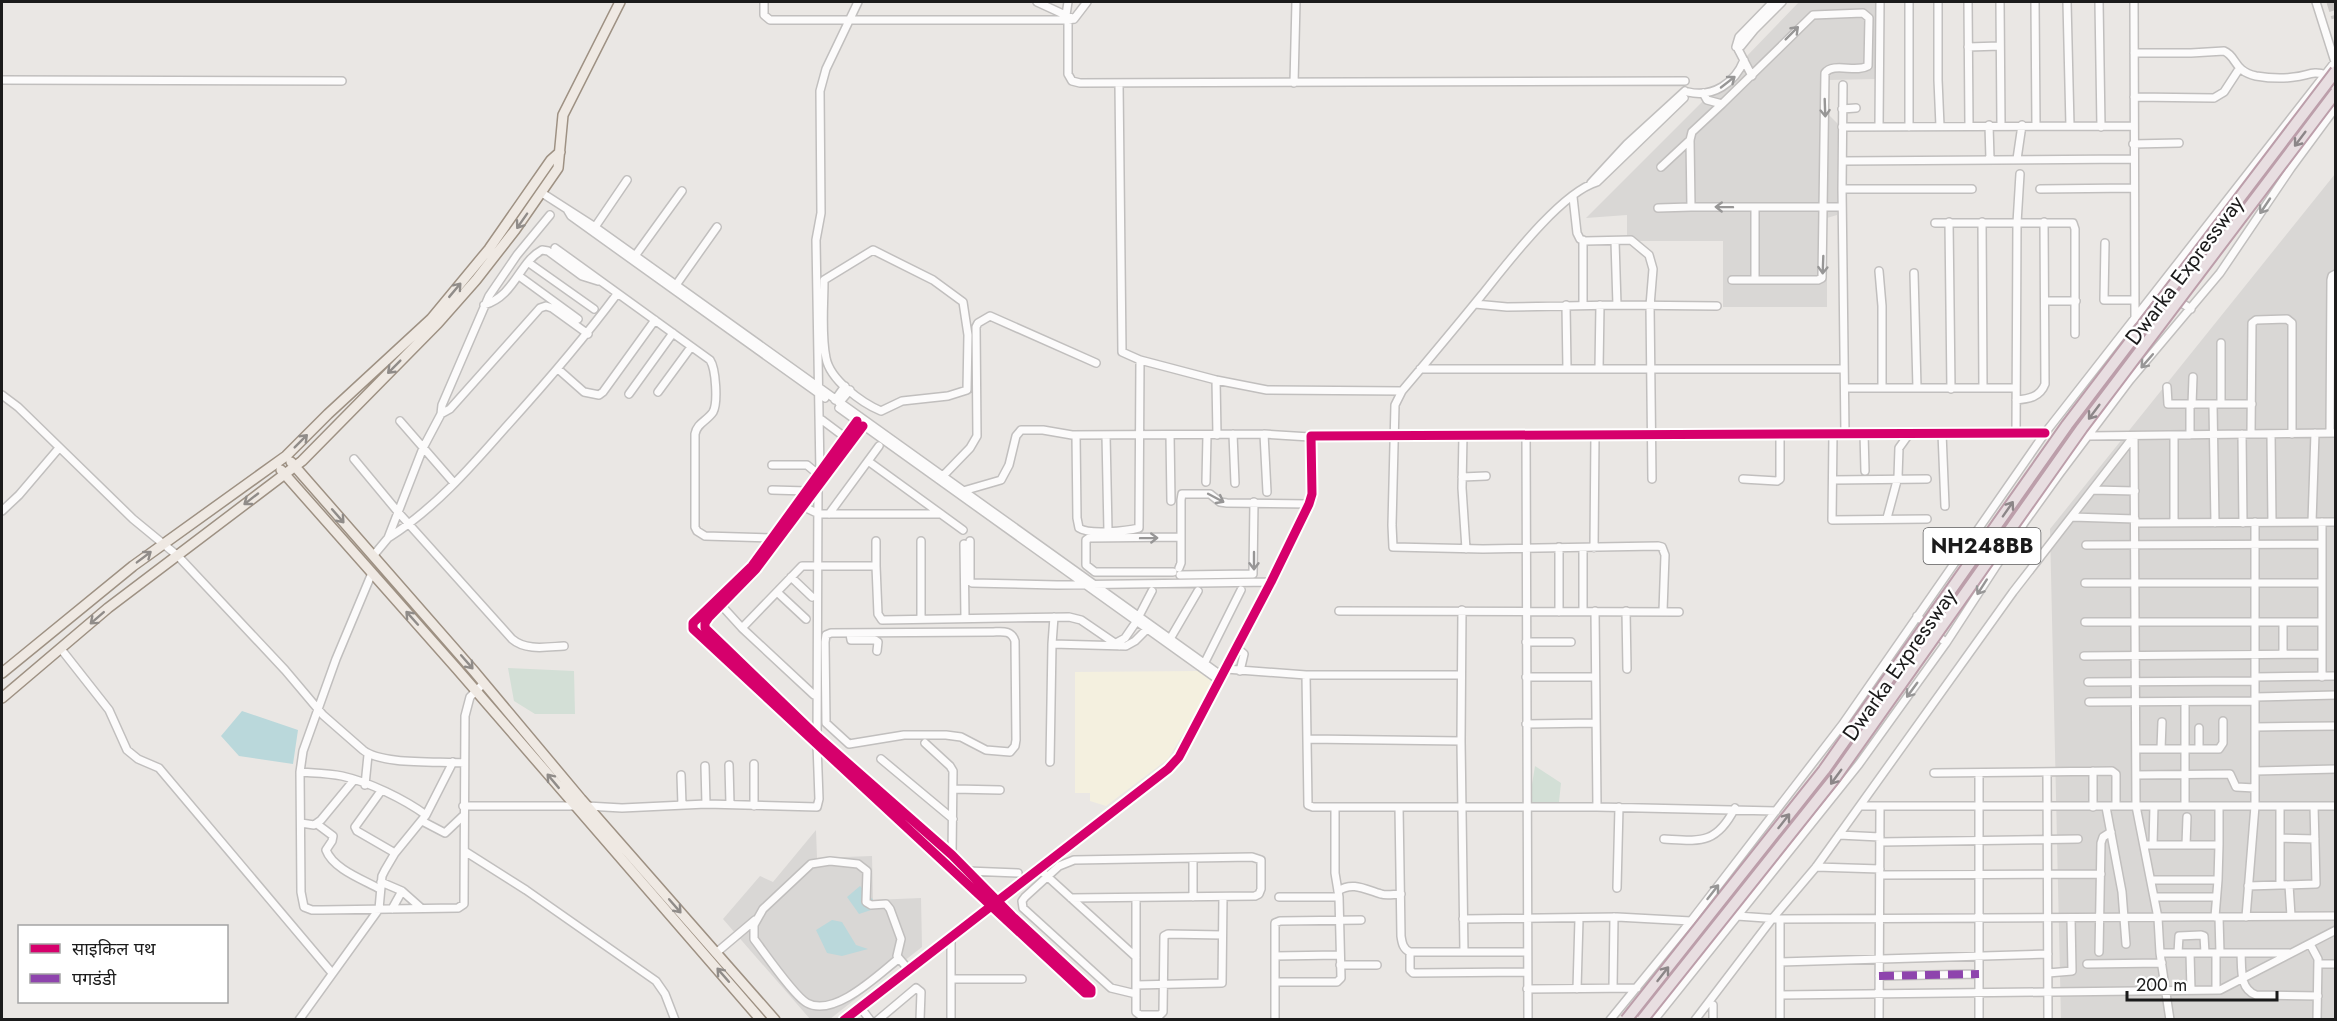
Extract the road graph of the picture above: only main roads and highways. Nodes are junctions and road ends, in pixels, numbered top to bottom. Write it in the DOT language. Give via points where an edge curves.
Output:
graph roads {
  1 [pos="620,2"];
  2 [pos="2331,73"];
  3 [pos="2336,92"];
  4 [pos="560,152"];
  5 [pos="285,456"];
  6 [pos="275,465"];
  7 [pos="295,466"];
  8 [pos="284,474"];
  9 [pos="2,674"];
  10 [pos="2,698"];
  11 [pos="761,1020"];
  12 [pos="775,1020"];
  13 [pos="1626,1020"];
  14 [pos="1642,1020"];
  1 -- 4 [label="main road" via="566,108"];
  13 -- 2 [label="highway, Dwarka Expressway / NH248BB, one-way, bridge" via="1824,770 2067,425"];
  3 -- 14 [label="highway, Dwarka Expressway / NH248BB, one-way, bridge" via="2082,428 1834,779"];
  5 -- 4 [label="main road, one-way" via="431,319 489,249 551,159"];
  4 -- 7 [label="main road, one-way" via="558,168 542,193 483,272 438,323"];
  5 -- 6 [label="main road"];
  5 -- 7 [label="main road"];
  6 -- 8 [label="main road"];
  9 -- 6 [label="main road, one-way" via="162,543"];
  7 -- 8 [label="main road"];
  7 -- 12 [label="main road, one-way"];
  8 -- 10 [label="main road, one-way" via="108,608"];
  11 -- 8 [label="main road, one-way"];
}
